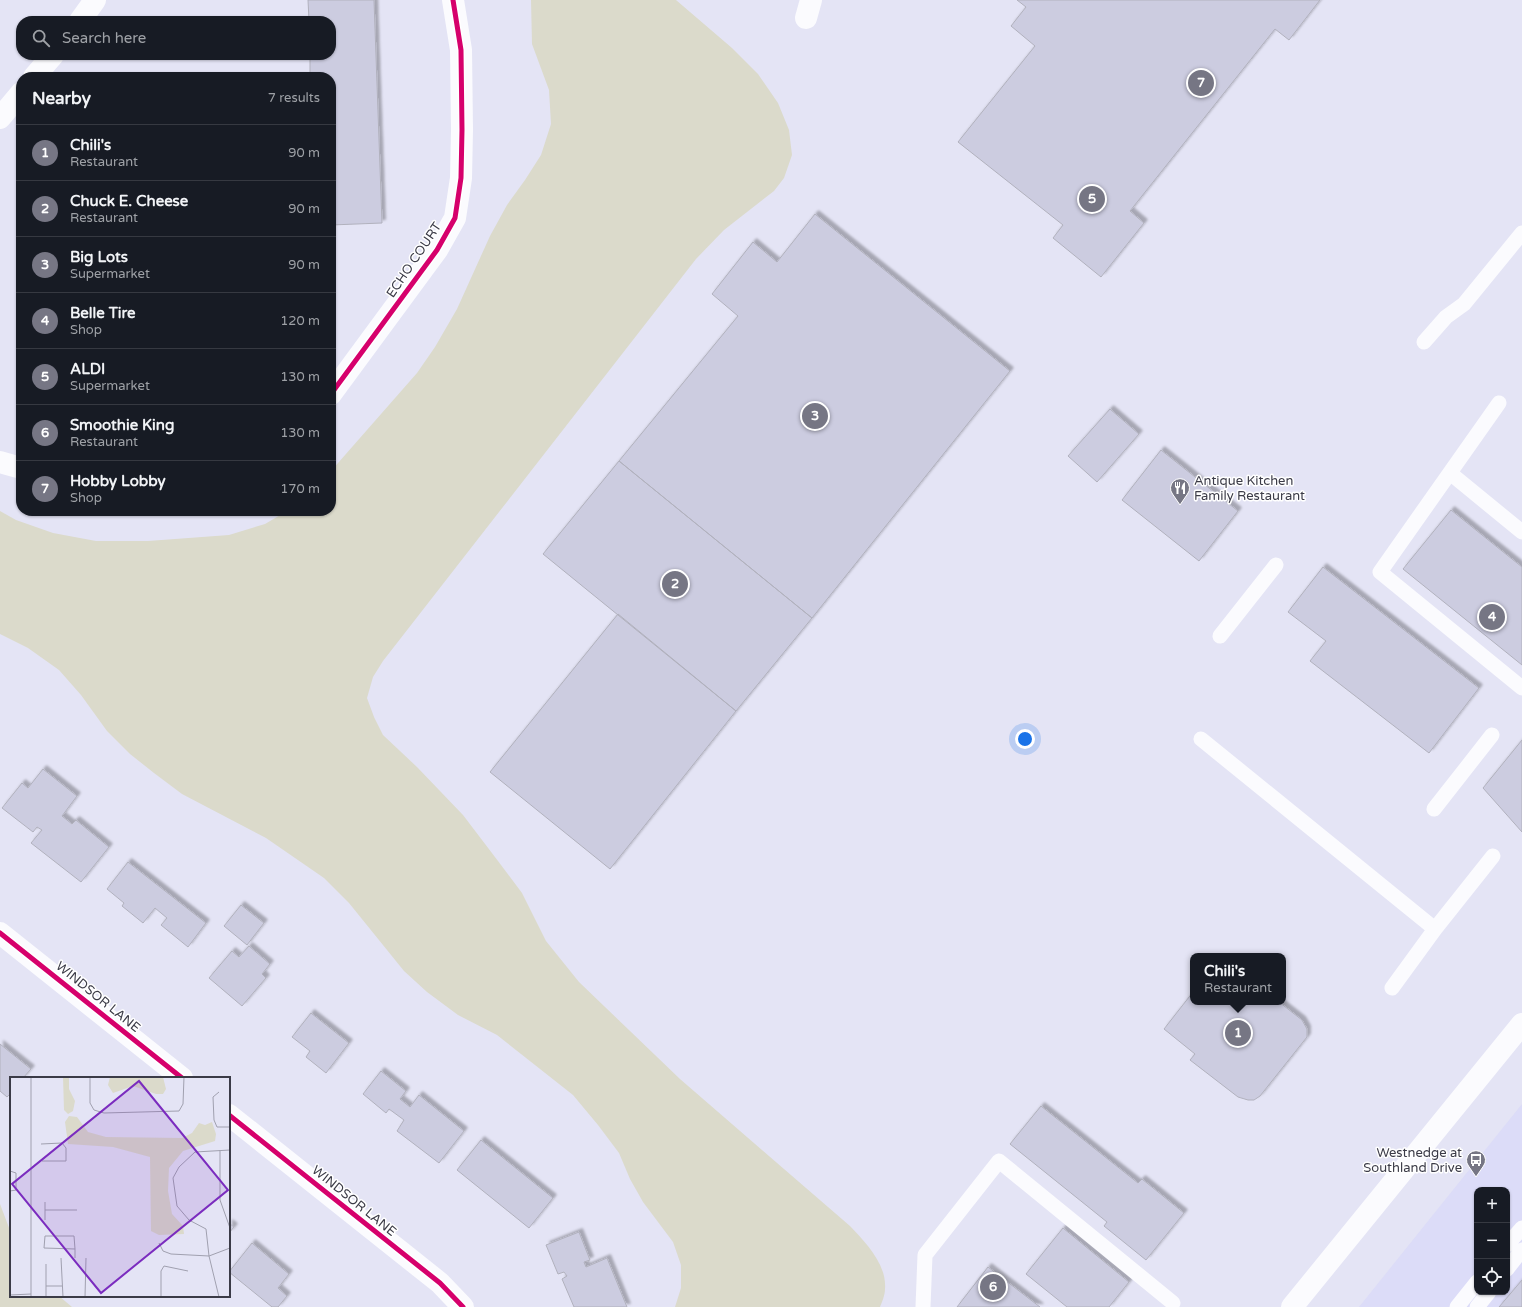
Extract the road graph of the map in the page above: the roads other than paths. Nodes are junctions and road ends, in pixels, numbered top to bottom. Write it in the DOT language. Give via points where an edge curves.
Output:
graph roads {
  1 [pos="95,0"];
  2 [pos="453,0"];
  3 [pos="84,16"];
  4 [pos="48,60"];
  5 [pos="38,72"];
  6 [pos="16,99"];
  7 [pos="0,118"];
  8 [pos="1522,233"];
  9 [pos="1424,342"];
  10 [pos="336,387"];
  11 [pos="1499,402"];
  12 [pos="0,462"];
  13 [pos="16,467"];
  14 [pos="1450,473"];
  15 [pos="1522,532"];
  16 [pos="1276,565"];
  17 [pos="1220,636"];
  18 [pos="1522,688"];
  19 [pos="1492,735"];
  20 [pos="1201,739"];
  21 [pos="1434,809"];
  22 [pos="1493,856"];
  23 [pos="1435,929"];
  24 [pos="0,933"];
  25 [pos="1392,988"];
  26 [pos="1522,1024"];
  27 [pos="181,1077"];
  28 [pos="230,1116"];
  29 [pos="1522,1228"];
  30 [pos="1510,1242"];
  31 [pos="1522,1250"];
  32 [pos="1510,1265"];
  33 [pos="1474,1286"];
  34 [pos="1487,1295"];
  35 [pos="1173,1303"];
  36 [pos="463,1307"];
  37 [pos="922,1307"];
  38 [pos="1292,1307"];
  39 [pos="1457,1307"];
  40 [pos="1477,1307"];
  1 -- 3 [label="street"];
  2 -- 10 [label="street, ECHO COURT" via="461,50 462,130 461,178 455,218 437,250"];
  4 -- 5 [label="street"];
  6 -- 7 [label="street"];
  8 -- 9 [label="lane" via="1464,304 1446,316"];
  11 -- 14 [label="lane"];
  12 -- 13 [label="street"];
  14 -- 15 [label="lane"];
  14 -- 18 [label="lane" via="1380,572"];
  16 -- 17 [label="lane"];
  19 -- 21 [label="lane"];
  20 -- 23 [label="lane"];
  22 -- 23 [label="lane"];
  23 -- 25 [label="lane"];
  24 -- 27 [label="street, WINDSOR LANE"];
  26 -- 38 [label="street"];
  28 -- 36 [label="street, WINDSOR LANE" via="440,1283"];
  29 -- 30 [label="lane"];
  31 -- 32 [label="lane"];
  33 -- 39 [label="lane"];
  34 -- 40 [label="lane"];
  35 -- 37 [label="lane" via="999,1161 925,1255"];
}
